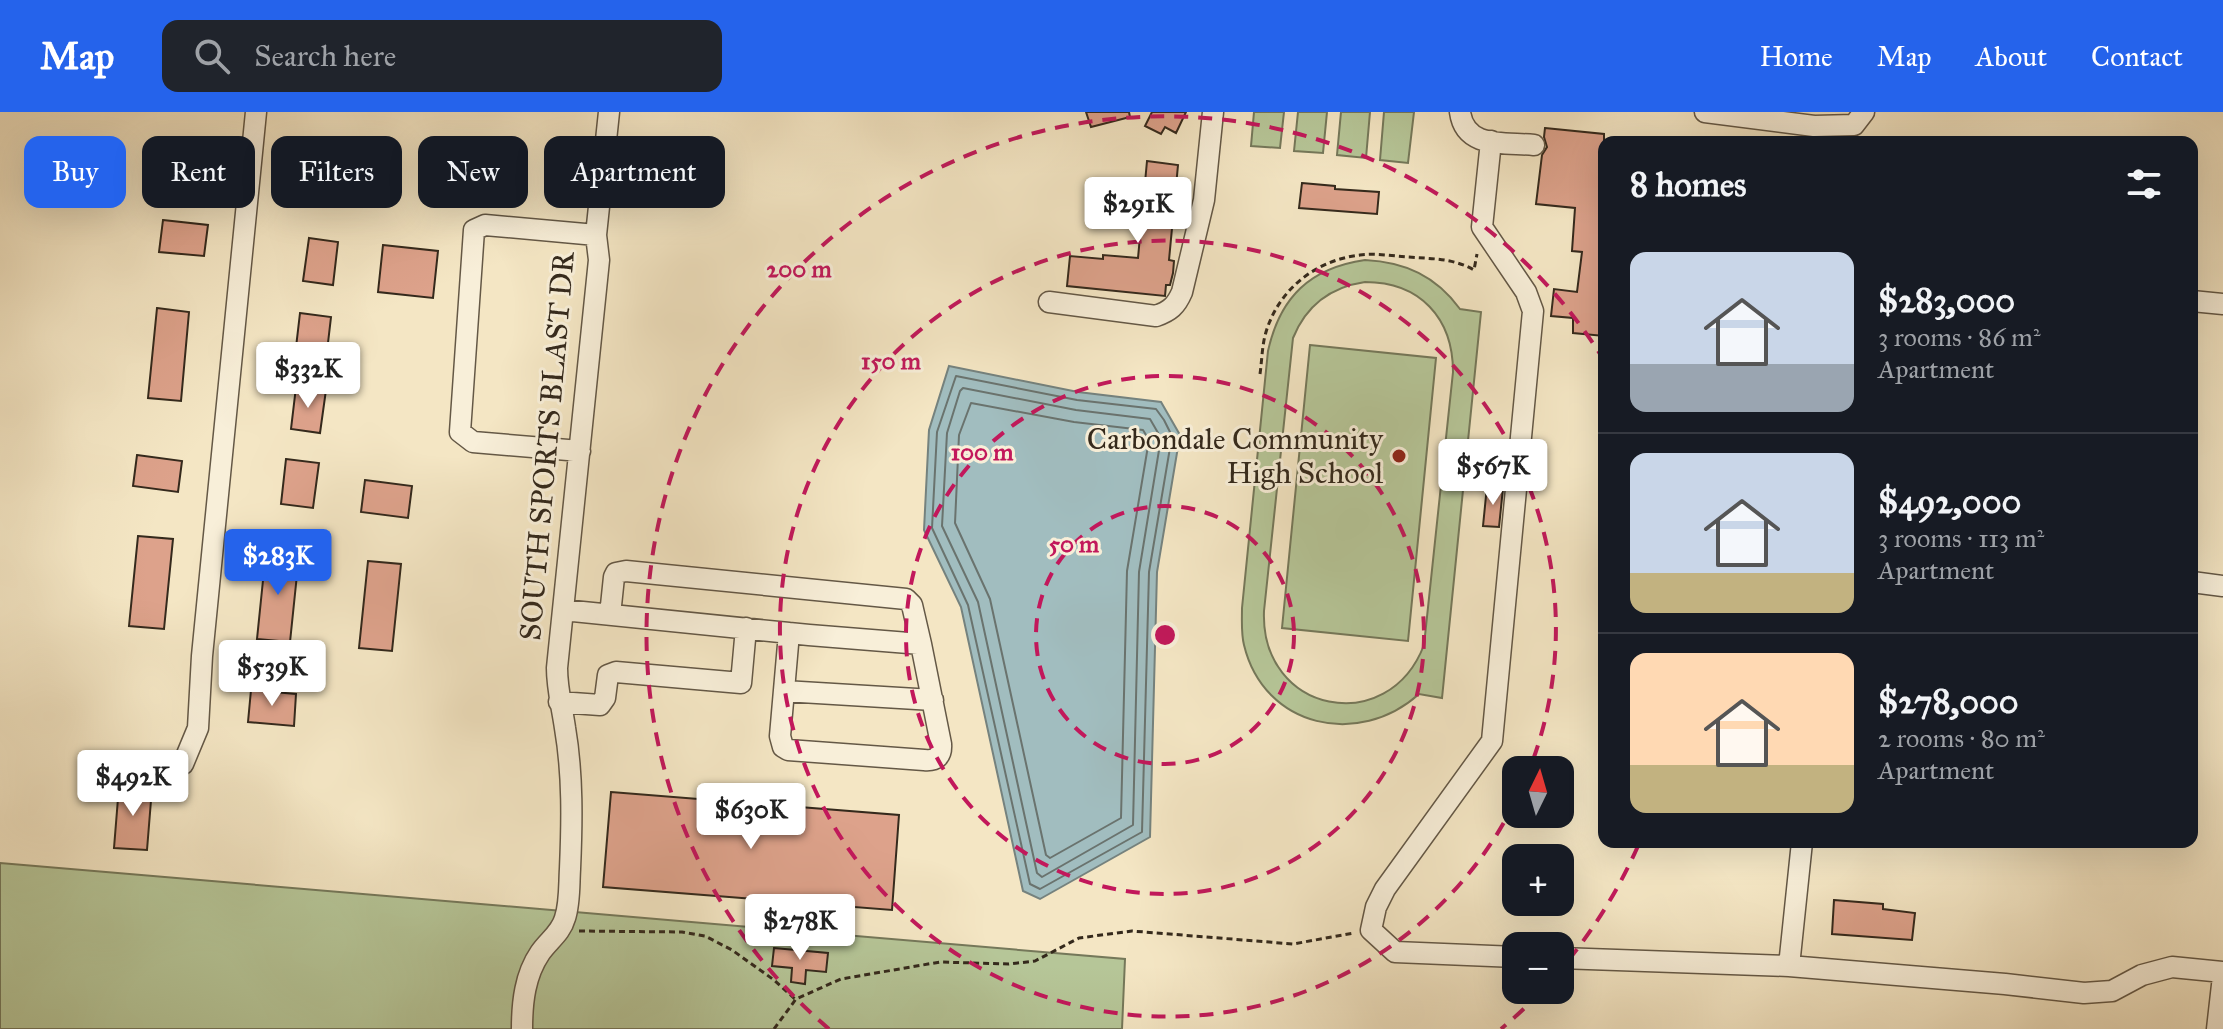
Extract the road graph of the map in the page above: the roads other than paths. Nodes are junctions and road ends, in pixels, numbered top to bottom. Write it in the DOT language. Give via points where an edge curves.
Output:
graph roads {
  1 [pos="256,112"];
  2 [pos="609,112"];
  3 [pos="1213,112"];
  4 [pos="1460,112"];
  5 [pos="1705,112"];
  6 [pos="1864,112"];
  7 [pos="1491,141"];
  8 [pos="1534,145"];
  9 [pos="596,235"];
  10 [pos="1049,302"];
  11 [pos="2198,302"];
  12 [pos="2223,304"];
  13 [pos="580,451"];
  14 [pos="2198,583"];
  15 [pos="2223,586"];
  16 [pos="563,610"];
  17 [pos="610,615"];
  18 [pos="746,628"];
  19 [pos="789,633"];
  20 [pos="921,644"];
  21 [pos="784,691"];
  22 [pos="933,700"];
  23 [pos="559,702"];
  24 [pos="166,773"];
  25 [pos="1801,848"];
  26 [pos="1502,956"];
  27 [pos="1574,958"];
  28 [pos="1789,966"];
  29 [pos="2223,974"];
  30 [pos="522,1029"];
  31 [pos="2217,1029"];
  1 -- 24 [label="street" via="198,728 183,764"];
  2 -- 9 [label="street, SOUTH SPORTS BLAST DR"];
  3 -- 10 [label="street" via="1204,200 1176,305 1156,316"];
  4 -- 7 [label="street" via="1461,124 1471,136"];
  5 -- 6 [label="street" via="1814,126 1854,125"];
  7 -- 8 [label="street"];
  7 -- 26 [label="street" via="1482,227 1533,311 1492,741 1385,889 1371,930 1395,952"];
  9 -- 13 [label="street, SOUTH SPORTS BLAST DR" via="599,260"];
  9 -- 13 [label="street" via="485,225 474,230 460,432 473,442"];
  11 -- 12 [label="street"];
  13 -- 16 [label="street, SOUTH SPORTS BLAST DR"];
  14 -- 15 [label="street"];
  16 -- 17 [label="street"];
  16 -- 23 [label="street, SOUTH SPORTS BLAST DR"];
  17 -- 18 [label="street"];
  17 -- 20 [label="street" via="614,577 626,571 906,599"];
  18 -- 19 [label="street"];
  18 -- 23 [label="street" via="741,683 616,672 608,675 600,705"];
  19 -- 20 [label="street"];
  19 -- 21 [label="street"];
  20 -- 22 [label="street"];
  21 -- 22 [label="street"];
  21 -- 22 [label="street" via="780,743 788,750 933,761 942,751"];
  23 -- 30 [label="street, SOUTH SPORTS BLAST DR" via="570,785 568,902 560,931 541,951 525,985"];
  25 -- 28 [label="street"];
  27 -- 28 [label="street"];
  28 -- 29 [label="street" via="2084,993 2112,991 2172,967"];
  29 -- 31 [label="street"];
}
